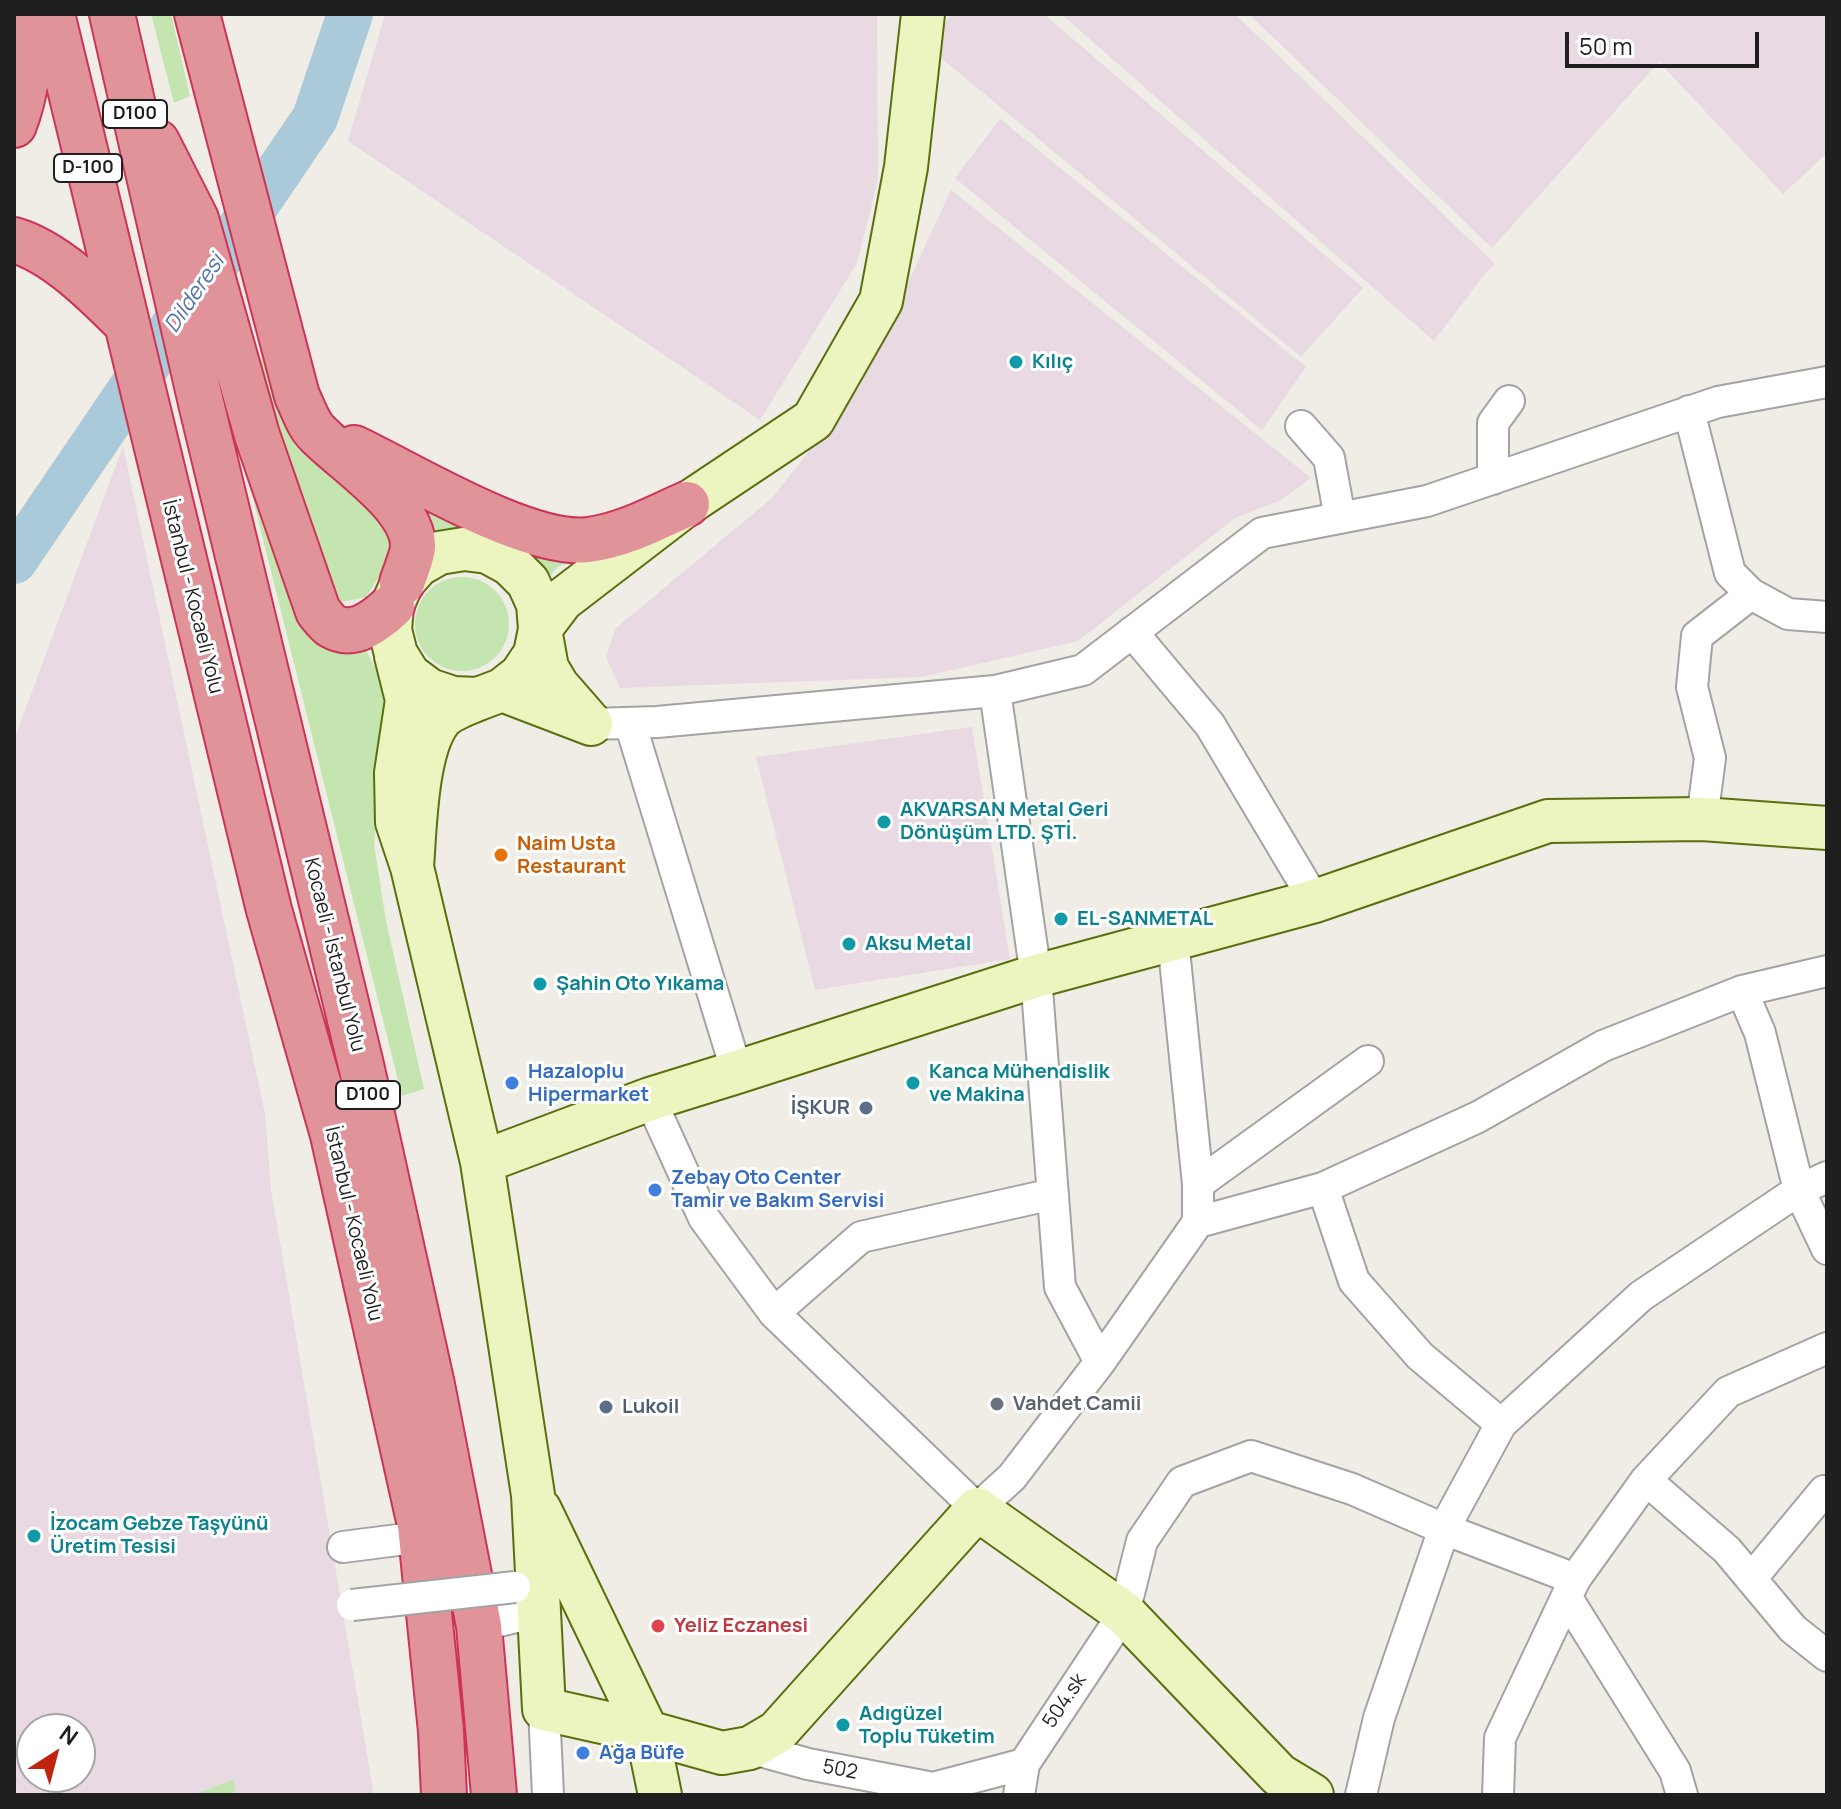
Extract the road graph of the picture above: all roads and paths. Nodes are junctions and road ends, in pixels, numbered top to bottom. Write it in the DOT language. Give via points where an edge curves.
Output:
graph roads {
  1 [pos="31,14"];
  2 [pos="52,14"];
  3 [pos="112,14"];
  4 [pos="197,14"];
  5 [pos="923,14"];
  6 [pos="14,125"];
  7 [pos="176,217"];
  8 [pos="14,240"];
  9 [pos="125,322"];
  10 [pos="280,325"];
  11 [pos="1827,382"];
  12 [pos="1509,401"];
  13 [pos="1689,411"];
  14 [pos="1301,426"];
  15 [pos="1493,479"];
  16 [pos="687,504"];
  17 [pos="1340,518"];
  18 [pos="1751,594"];
  19 [pos="397,595"];
  20 [pos="1827,617"];
  21 [pos="540,629"];
  22 [pos="1132,632"];
  23 [pos="396,654"];
  24 [pos="995,691"];
  25 [pos="490,694"];
  26 [pos="610,723"];
  27 [pos="1702,819"];
  28 [pos="1827,828"];
  29 [pos="412,867"];
  30 [pos="1315,901"];
  31 [pos="1173,940"];
  32 [pos="1827,971"];
  33 [pos="1036,976"];
  34 [pos="1742,991"];
  35 [pos="1368,1061"];
  36 [pos="737,1072"];
  37 [pos="650,1099"];
  38 [pos="482,1162"];
  39 [pos="1827,1177"];
  40 [pos="1198,1184"];
  41 [pos="1323,1188"];
  42 [pos="1799,1190"];
  43 [pos="1053,1194"];
  44 [pos="1198,1222"];
  45 [pos="1827,1249"];
  46 [pos="774,1313"];
  47 [pos="1827,1348"];
  48 [pos="1100,1362"];
  49 [pos="1501,1424"];
  50 [pos="1646,1480"];
  51 [pos="1824,1491"];
  52 [pos="533,1495"];
  53 [pos="977,1509"];
  54 [pos="1444,1529"];
  55 [pos="421,1537"];
  56 [pos="343,1547"];
  57 [pos="1751,1579"];
  58 [pos="1571,1588"];
  59 [pos="526,1600"];
  60 [pos="352,1605"];
  61 [pos="1124,1613"];
  62 [pos="479,1626"];
  63 [pos="1827,1656"];
  64 [pos="544,1709"];
  65 [pos="647,1732"];
  66 [pos="750,1748"];
  67 [pos="1024,1764"];
  68 [pos="869,1786"];
  69 [pos="444,1795"];
  70 [pos="494,1795"];
  71 [pos="548,1795"];
  72 [pos="660,1795"];
  73 [pos="1019,1795"];
  74 [pos="1312,1795"];
  75 [pos="1361,1795"];
  76 [pos="1498,1795"];
  77 [pos="1682,1795"];
  1 -- 6 [label="highway" via="31,42"];
  2 -- 9 [label="highway, D-100"];
  3 -- 7 [label="highway, D100" via="130,88"];
  4 -- 10 [label="highway"];
  5 -- 16 [label="main road" via="906,167 881,301 813,420"];
  7 -- 19 [label="highway" via="239,373 318,611 333,627 355,630 376,622"];
  7 -- 62 [label="highway, Kocaeli - İstanbul Yolu / D100" via="201,403 361,1065"];
  8 -- 9 [label="highway" via="92,288"];
  9 -- 55 [label="highway, İstanbul - Kocaeli Yolu / D100" via="269,910 333,1135"];
  10 -- 16 [label="highway" via="324,420 351,447 477,509 551,538 587,540 620,533"];
  10 -- 19 [label="highway" via="297,396 315,432 381,489 407,527 413,547"];
  11 -- 13 [label="street"];
  12 -- 15 [label="street" via="1493,423"];
  13 -- 15 [label="street"];
  13 -- 18 [label="street" via="1730,573"];
  14 -- 17 [label="street" via="1329,458"];
  15 -- 17 [label="street" via="1427,501"];
  16 -- 21 [label="main road" via="562,600"];
  17 -- 22 [label="street" via="1262,533"];
  18 -- 20 [label="street" via="1788,614"];
  18 -- 27 [label="street" via="1697,636 1692,687 1710,758"];
  19 -- 21 [label="main road" via="418,565 439,553 488,552 528,582 538,604"];
  19 -- 23 [label="main road" via="390,630"];
  21 -- 25 [label="main road" via="535,654 521,675"];
  21 -- 26 [label="main road" via="547,668 557,685"];
  22 -- 24 [label="street" via="1083,670"];
  22 -- 30 [label="street" via="1210,725"];
  23 -- 25 [label="main road" via="409,675 429,690 453,698"];
  23 -- 29 [label="main road" via="407,700 396,773 397,822"];
  24 -- 26 [label="street"];
  24 -- 33 [label="street"];
  25 -- 26 [label="main road"];
  25 -- 29 [label="main road" via="441,718 435,730 421,770"];
  26 -- 36 [label="street"];
  27 -- 28 [label="main road"];
  27 -- 30 [label="main road" via="1548,821"];
  29 -- 38 [label="main road"];
  30 -- 31 [label="main road"];
  31 -- 33 [label="main road"];
  31 -- 40 [label="street"];
  32 -- 34 [label="street"];
  33 -- 36 [label="main road"];
  33 -- 43 [label="street"];
  34 -- 41 [label="street" via="1603,1046 1478,1117"];
  34 -- 42 [label="street" via="1760,1033"];
  35 -- 40 [label="street"];
  36 -- 37 [label="main road"];
  37 -- 38 [label="main road"];
  37 -- 46 [label="street" via="704,1218"];
  38 -- 52 [label="main road"];
  39 -- 42 [label="street"];
  40 -- 44 [label="street"];
  41 -- 44 [label="street"];
  41 -- 49 [label="street" via="1354,1281 1420,1356"];
  42 -- 45 [label="street"];
  42 -- 49 [label="street" via="1641,1296"];
  43 -- 46 [label="street" via="861,1237"];
  43 -- 48 [label="street" via="1060,1287"];
  44 -- 48 [label="street"];
  46 -- 53 [label="street"];
  47 -- 50 [label="street" via="1728,1392"];
  48 -- 53 [label="street" via="1012,1477"];
  49 -- 54 [label="street"];
  50 -- 57 [label="street" via="1727,1550"];
  50 -- 58 [label="street"];
  51 -- 57 [label="street"];
  52 -- 59 [label="main road"];
  52 -- 65 [label="main road"];
  53 -- 61 [label="main road"];
  53 -- 66 [label="main road" via="777,1732"];
  54 -- 58 [label="street, 504.sk"];
  54 -- 61 [label="street, 504.sk" via="1352,1489 1251,1456 1182,1482 1142,1541"];
  54 -- 75 [label="street" via="1379,1718"];
  55 -- 56 [label="street"];
  55 -- 69 [label="highway, İstanbul - Kocaeli Yolu / D100"];
  57 -- 63 [label="street" via="1793,1629"];
  58 -- 76 [label="street" via="1500,1738"];
  58 -- 77 [label="street" via="1675,1771"];
  59 -- 60 [label="street, bridge"];
  59 -- 62 [label="street"];
  59 -- 64 [label="main road"];
  61 -- 67 [label="street, 504.sk"];
  61 -- 74 [label="main road" via="1279,1775"];
  62 -- 70 [label="highway, Kocaeli - İstanbul Yolu / D100"];
  64 -- 65 [label="main road"];
  64 -- 71 [label="street"];
  65 -- 66 [label="main road" via="722,1753"];
  65 -- 72 [label="main road"];
  66 -- 68 [label="street, 502"];
  67 -- 68 [label="street, 502" via="933,1788"];
  67 -- 73 [label="street, 504.sk"];
}
